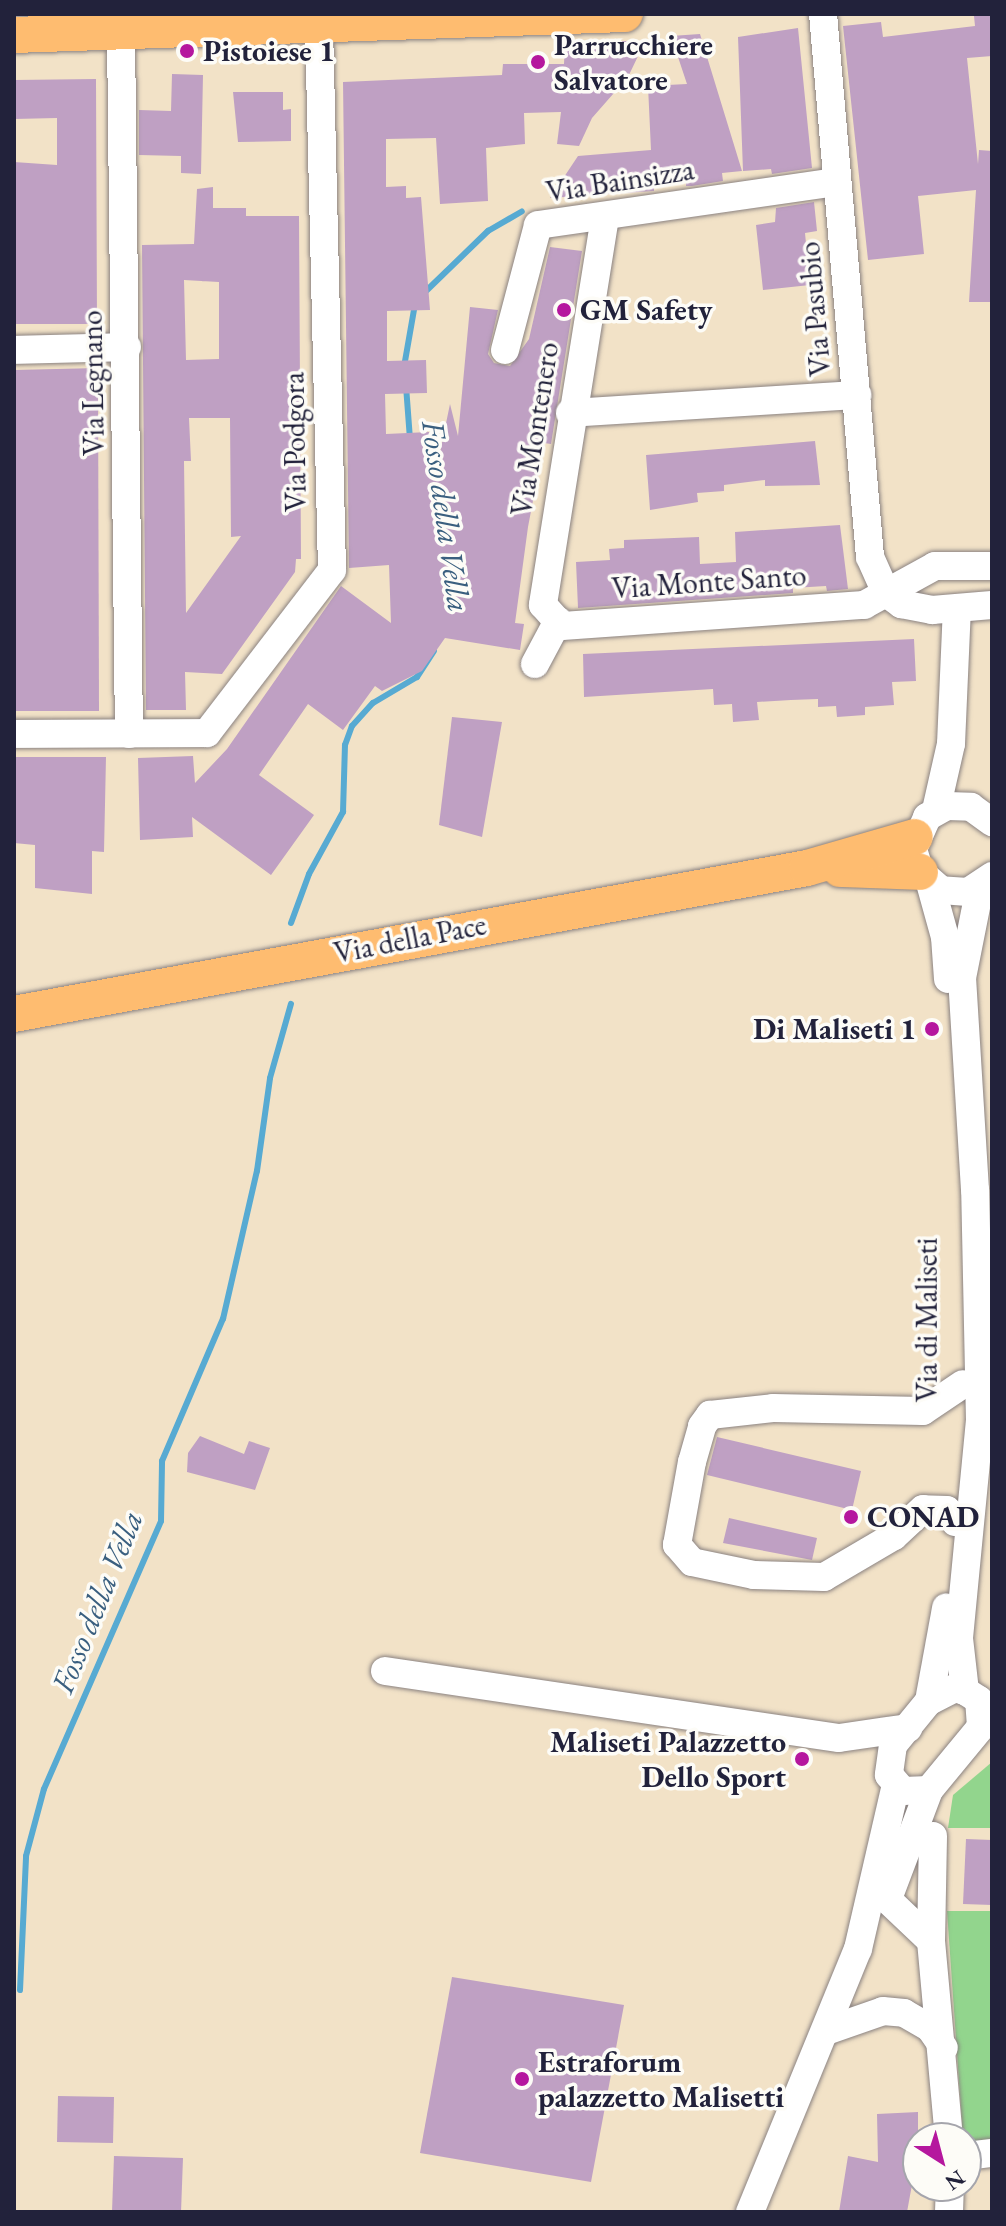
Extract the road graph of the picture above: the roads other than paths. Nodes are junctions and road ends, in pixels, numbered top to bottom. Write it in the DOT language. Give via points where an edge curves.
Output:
graph roads {
  1 [pos="625,14"];
  2 [pos="823,14"];
  3 [pos="253,22"];
  4 [pos="319,28"];
  5 [pos="121,32"];
  6 [pos="14,35"];
  7 [pos="837,182"];
  8 [pos="605,217"];
  9 [pos="127,347"];
  10 [pos="14,350"];
  11 [pos="505,350"];
  12 [pos="857,395"];
  13 [pos="570,413"];
  14 [pos="992,566"];
  15 [pos="886,593"];
  16 [pos="992,605"];
  17 [pos="957,609"];
  18 [pos="550,613"];
  19 [pos="535,664"];
  20 [pos="14,734"];
  21 [pos="129,734"];
  22 [pos="951,744"];
  23 [pos="981,814"];
  24 [pos="925,850"];
  25 [pos="986,881"];
  26 [pos="957,934"];
  27 [pos="14,1014"];
  28 [pos="963,1384"];
  29 [pos="955,1522"];
  30 [pos="385,1671"];
  31 [pos="979,1698"];
  32 [pos="929,1701"];
  33 [pos="908,1728"];
  34 [pos="985,1734"];
  35 [pos="839,1738"];
  36 [pos="891,1775"];
  37 [pos="929,1790"];
  38 [pos="933,1836"];
  39 [pos="888,1900"];
  40 [pos="931,1941"];
  41 [pos="858,1949"];
  42 [pos="826,2031"];
  43 [pos="944,2048"];
  44 [pos="948,2122"];
  45 [pos="781,2147"];
  46 [pos="750,2212"];
  47 [pos="766,2212"];
  1 -- 4 [label="main road"];
  2 -- 7 [label="street, Via Pasubio"];
  3 -- 4 [label="main road"];
  3 -- 5 [label="main road"];
  4 -- 21 [label="street, Via Podgora" via="332,570 207,733"];
  5 -- 6 [label="main road"];
  5 -- 9 [label="street, Via Legnano"];
  7 -- 8 [label="street, Via Bainsizza"];
  7 -- 12 [label="street, Via Pasubio"];
  8 -- 11 [label="street, Via Bainsizza" via="538,225"];
  8 -- 13 [label="street, Via Montenero"];
  9 -- 10 [label="street"];
  9 -- 21 [label="street, Via Legnano"];
  12 -- 13 [label="street"];
  12 -- 15 [label="street, Via Pasubio" via="866,536"];
  13 -- 18 [label="street, Via Montenero"];
  14 -- 15 [label="street, Via Monte Santo" via="935,566"];
  15 -- 17 [label="street" via="919,610"];
  15 -- 18 [label="street, Via Monte Santo" via="864,605 562,626"];
  16 -- 17 [label="street"];
  17 -- 22 [label="street"];
  18 -- 19 [label="street"];
  20 -- 21 [label="street"];
  22 -- 23 [label="street"];
  22 -- 24 [label="street"];
  23 -- 24 [label="street"];
  24 -- 25 [label="street" via="954,893"];
  24 -- 26 [label="street"];
  24 -- 27 [label="main road, Via della Pace"];
  25 -- 26 [label="street"];
  26 -- 28 [label="street, Via di Maliseti"];
  26 -- 31 [label="street, Via di Maliseti" via="975,1190 980,1421 959,1622"];
  28 -- 29 [label="street, Via di Maliseti"];
  28 -- 29 [label="street" via="923,1411 773,1408 710,1415 698,1438 677,1545 692,1562 754,1575 824,1577 894,1536 923,1509 937,1506"];
  29 -- 32 [label="street, Via di Maliseti"];
  30 -- 35 [label="street"];
  31 -- 32 [label="street" via="955,1688"];
  31 -- 34 [label="street, Via di Maliseti"];
  32 -- 33 [label="street, Via di Maliseti"];
  33 -- 35 [label="street"];
  33 -- 36 [label="street, Via di Maliseti" via="893,1745"];
  34 -- 37 [label="street, Via di Maliseti"];
  35 -- 36 [label="street"];
  36 -- 37 [label="street" via="915,1794"];
  36 -- 41 [label="street, Via di Maliseti"];
  37 -- 39 [label="street, Via di Maliseti"];
  38 -- 40 [label="street"];
  39 -- 40 [label="street"];
  39 -- 41 [label="street, Via di Maliseti"];
  40 -- 43 [label="street"];
  41 -- 42 [label="street, Via di Maliseti"];
  42 -- 43 [label="street" via="873,2013 904,2013 930,2028"];
  42 -- 45 [label="street, Via di Maliseti"];
  43 -- 44 [label="street"];
  45 -- 46 [label="street, Via di Maliseti"];
  45 -- 47 [label="street, Via di Maliseti"];
}
